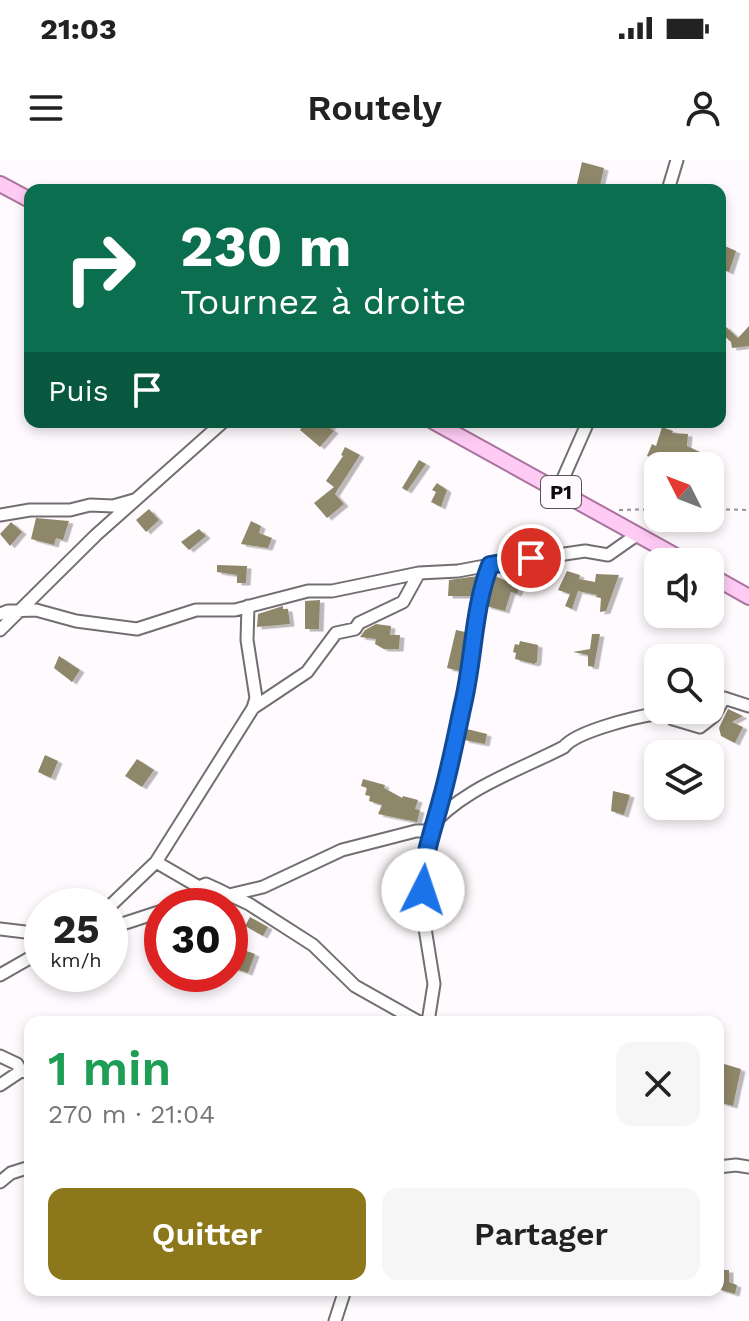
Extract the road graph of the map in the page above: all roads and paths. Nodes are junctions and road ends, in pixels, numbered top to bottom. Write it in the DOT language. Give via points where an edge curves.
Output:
graph roads {
  1 [pos="677,160"];
  2 [pos="0,184"];
  3 [pos="670,184"];
  4 [pos="24,197"];
  5 [pos="216,428"];
  6 [pos="445,428"];
  7 [pos="585,428"];
  8 [pos="558,490"];
  9 [pos="138,499"];
  10 [pos="644,509"];
  11 [pos="724,509"];
  12 [pos="619,510"];
  13 [pos="749,510"];
  14 [pos="0,515"];
  15 [pos="638,534"];
  16 [pos="662,548"];
  17 [pos="490,565"];
  18 [pos="419,573"];
  19 [pos="724,583"];
  20 [pos="749,597"];
  21 [pos="248,606"];
  22 [pos="19,610"];
  23 [pos="0,611"];
  24 [pos="0,630"];
  25 [pos="749,706"];
  26 [pos="253,708"];
  27 [pos="437,819"];
  28 [pos="156,862"];
  29 [pos="215,888"];
  30 [pos="128,889"];
  31 [pos="248,890"];
  32 [pos="248,904"];
  33 [pos="0,929"];
  34 [pos="24,932"];
  35 [pos="24,961"];
  36 [pos="0,975"];
  37 [pos="408,1016"];
  38 [pos="429,1016"];
  39 [pos="0,1056"];
  40 [pos="24,1070"];
  41 [pos="24,1073"];
  42 [pos="0,1085"];
  43 [pos="724,1166"];
  44 [pos="749,1167"];
  45 [pos="24,1169"];
  46 [pos="0,1182"];
  47 [pos="343,1296"];
  48 [pos="335,1321"];
  1 -- 3 [label="street"];
  2 -- 4 [label="main road"];
  5 -- 9 [label="street"];
  6 -- 8 [label="main road, P1"];
  7 -- 8 [label="street"];
  8 -- 15 [label="main road, P1"];
  9 -- 14 [label="street" via="113,506"];
  9 -- 22 [label="street"];
  10 -- 12 [label="path"];
  11 -- 13 [label="path"];
  15 -- 16 [label="main road, P1"];
  15 -- 17 [label="street" via="608,555 585,551"];
  17 -- 18 [label="street"];
  17 -- 27 [label="street"];
  18 -- 21 [label="street"];
  18 -- 26 [label="street" via="403,602 355,629 336,633 307,672"];
  19 -- 20 [label="main road"];
  21 -- 22 [label="street" via="196,610 137,629"];
  21 -- 26 [label="street"];
  22 -- 23 [label="street"];
  22 -- 24 [label="street"];
  25 -- 27 [label="street" via="726,697 710,722 700,727 666,713 651,714 570,739 564,747 460,800"];
  26 -- 28 [label="street"];
  27 -- 31 [label="street" via="427,831 342,850 271,885"];
  27 -- 38 [label="street" via="422,867 434,984"];
  28 -- 29 [label="street" via="199,887"];
  28 -- 30 [label="street"];
  32 -- 37 [label="street" via="313,945 355,986"];
  33 -- 34 [label="street"];
  35 -- 36 [label="street"];
  39 -- 40 [label="street"];
  41 -- 42 [label="street"];
  43 -- 44 [label="street"];
  45 -- 46 [label="street"];
  47 -- 48 [label="street"];
}
